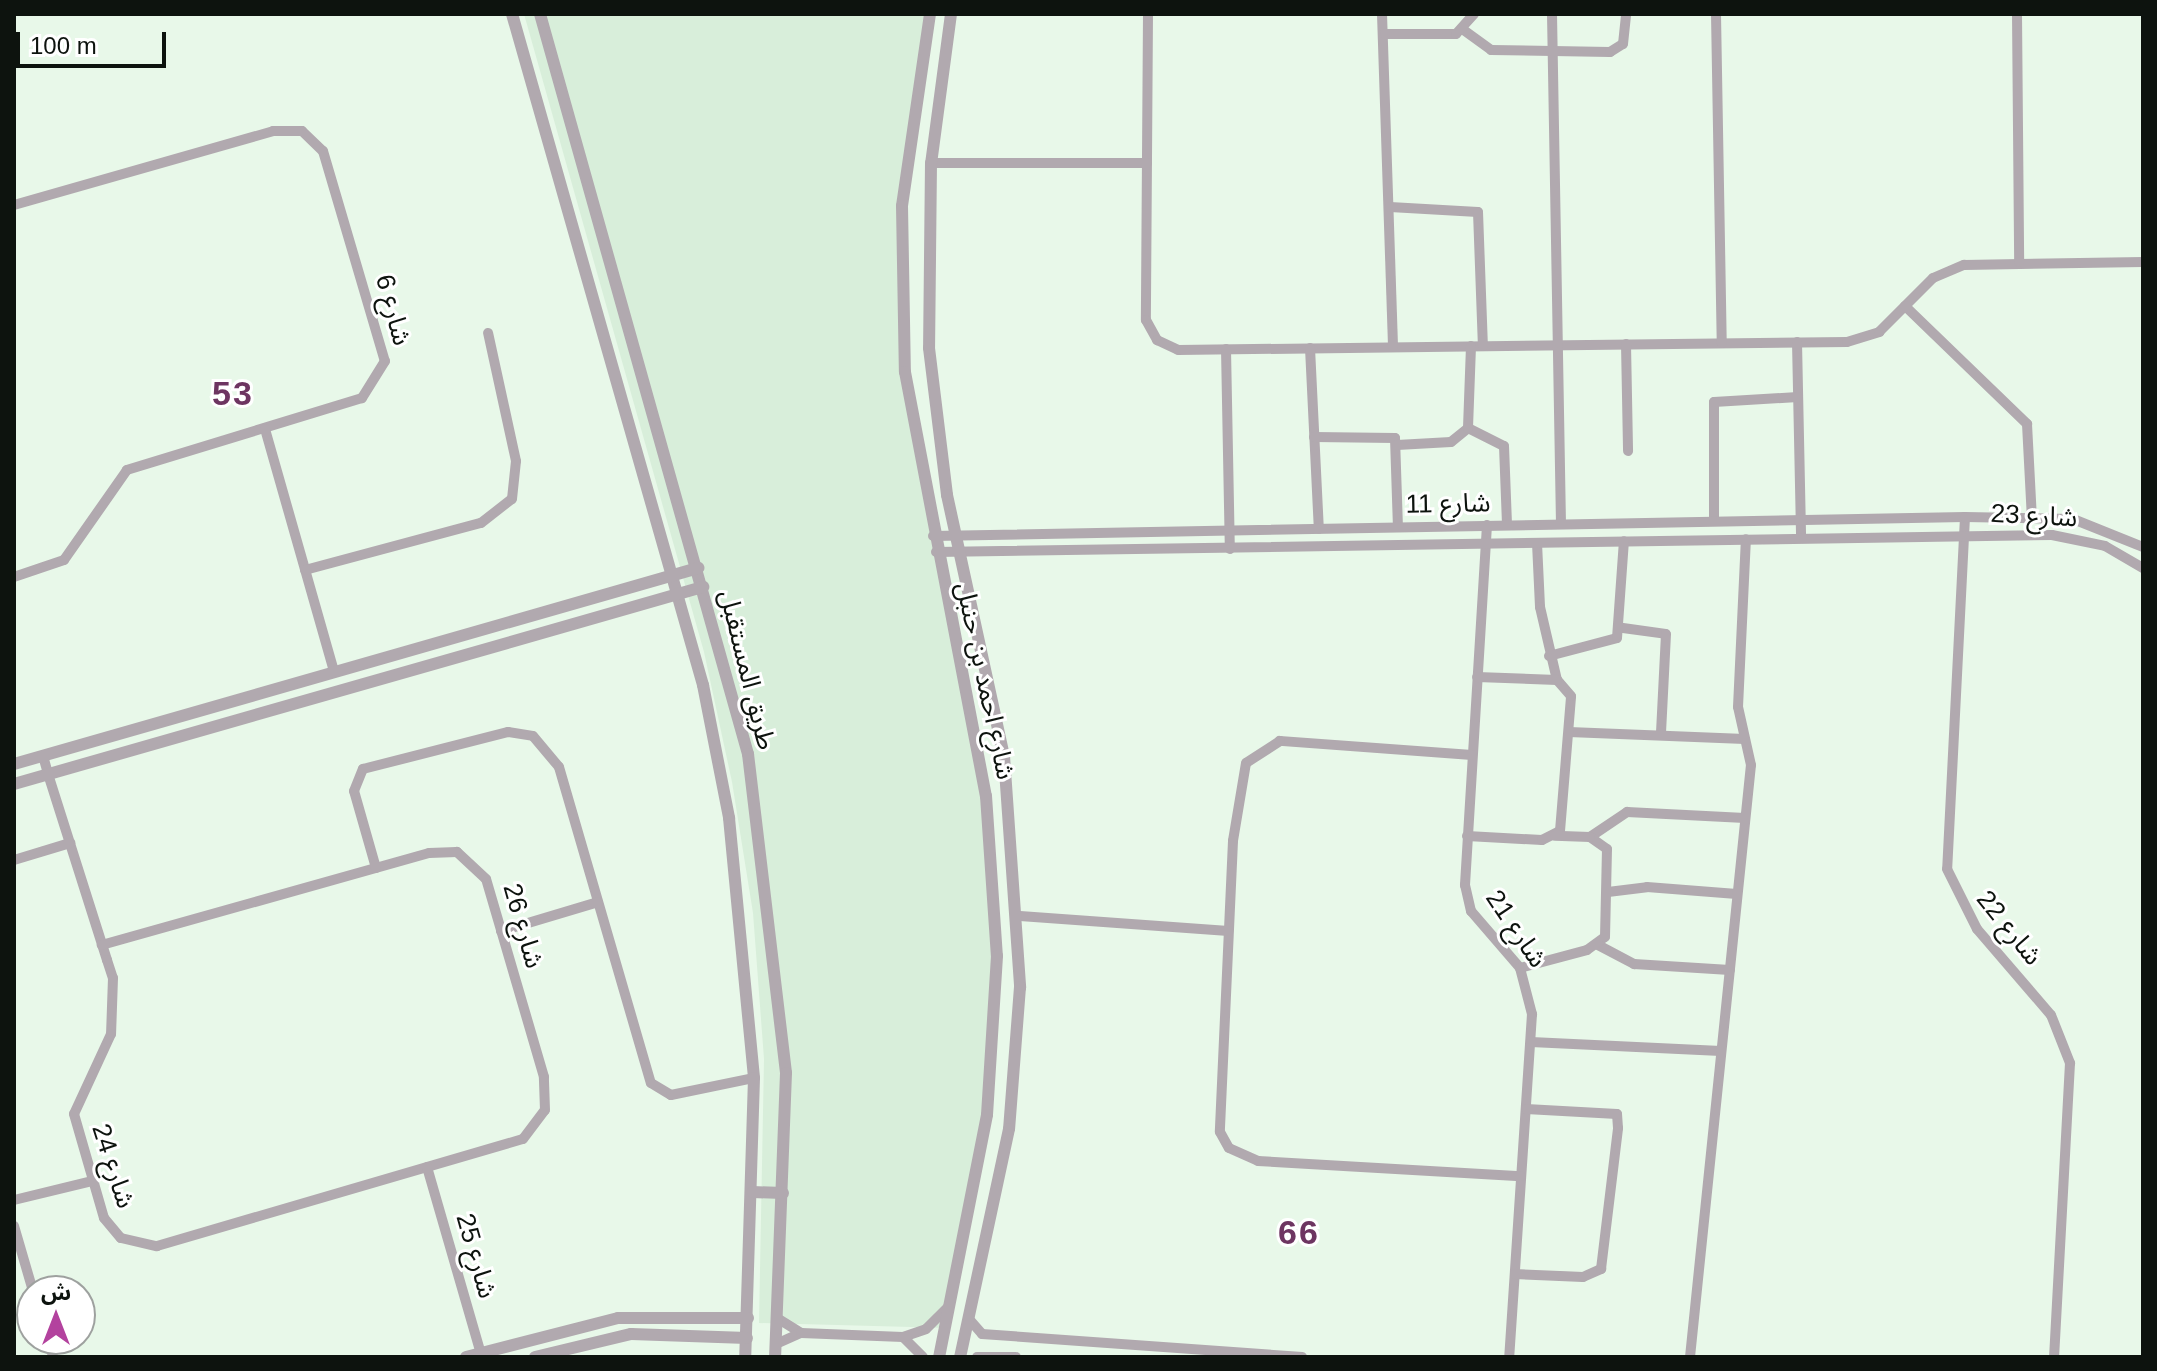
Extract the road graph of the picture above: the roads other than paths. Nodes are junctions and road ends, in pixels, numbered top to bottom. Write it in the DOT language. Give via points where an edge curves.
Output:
graph roads {
  1 [pos="512,14"];
  2 [pos="540,14"];
  3 [pos="930,14"];
  4 [pos="951,14"];
  5 [pos="1148,14"];
  6 [pos="1382,14"];
  7 [pos="1474,14"];
  8 [pos="1552,14"];
  9 [pos="1626,14"];
  10 [pos="1716,14"];
  11 [pos="2017,14"];
  12 [pos="1465,31"];
  13 [pos="1385,34"];
  14 [pos="1553,51"];
  15 [pos="931,163"];
  16 [pos="1147,163"];
  17 [pos="14,205"];
  18 [pos="1390,207"];
  19 [pos="2019,262"];
  20 [pos="2143,262"];
  21 [pos="1905,306"];
  22 [pos="488,333"];
  23 [pos="1797,342"];
  24 [pos="1722,343"];
  25 [pos="1626,344"];
  26 [pos="1558,345"];
  27 [pos="1471,346"];
  28 [pos="1483,346"];
  29 [pos="1393,347"];
  30 [pos="1310,348"];
  31 [pos="1226,349"];
  32 [pos="1798,397"];
  33 [pos="1468,428"];
  34 [pos="265,429"];
  35 [pos="1314,437"];
  36 [pos="1397,445"];
  37 [pos="1628,451"];
  38 [pos="1965,517"];
  39 [pos="2032,518"];
  40 [pos="1801,520"];
  41 [pos="1714,521"];
  42 [pos="1561,523"];
  43 [pos="1507,524"];
  44 [pos="1487,525"];
  45 [pos="1398,527"];
  46 [pos="1319,529"];
  47 [pos="1230,532"];
  48 [pos="997,534"];
  49 [pos="955,535"];
  50 [pos="1964,535"];
  51 [pos="933,536"];
  52 [pos="1801,538"];
  53 [pos="1746,539"];
  54 [pos="1624,541"];
  55 [pos="1537,543"];
  56 [pos="1486,544"];
  57 [pos="2143,547"];
  58 [pos="1230,549"];
  59 [pos="958,551"];
  60 [pos="997,551"];
  61 [pos="936,552"];
  62 [pos="698,568"];
  63 [pos="2143,568"];
  64 [pos="305,570"];
  65 [pos="670,575"];
  66 [pos="14,577"];
  67 [pos="703,587"];
  68 [pos="677,593"];
  69 [pos="1623,628"];
  70 [pos="1549,656"];
  71 [pos="334,672"];
  72 [pos="1477,677"];
  73 [pos="1557,680"];
  74 [pos="301,682"];
  75 [pos="307,699"];
  76 [pos="1569,732"];
  77 [pos="1661,733"];
  78 [pos="1745,739"];
  79 [pos="1472,755"];
  80 [pos="43,756"];
  81 [pos="14,764"];
  82 [pos="48,774"];
  83 [pos="14,784"];
  84 [pos="1745,818"];
  85 [pos="1467,836"];
  86 [pos="1555,836"];
  87 [pos="1590,837"];
  88 [pos="70,843"];
  89 [pos="14,860"];
  90 [pos="376,868"];
  91 [pos="1608,892"];
  92 [pos="1737,894"];
  93 [pos="598,902"];
  94 [pos="1020,916"];
  95 [pos="501,931"];
  96 [pos="1228,931"];
  97 [pos="102,945"];
  98 [pos="1598,945"];
  99 [pos="1520,968"];
  100 [pos="1730,970"];
  101 [pos="1531,1042"];
  102 [pos="1721,1051"];
  103 [pos="754,1078"];
  104 [pos="1526,1109"];
  105 [pos="427,1167"];
  106 [pos="1521,1176"];
  107 [pos="92,1181"];
  108 [pos="753,1192"];
  109 [pos="783,1193"];
  110 [pos="974,1194"];
  111 [pos="998,1198"];
  112 [pos="14,1200"];
  113 [pos="14,1226"];
  114 [pos="1515,1274"];
  115 [pos="28,1275"];
  116 [pos="951,1304"];
  117 [pos="748,1318"];
  118 [pos="777,1318"];
  119 [pos="969,1319"];
  120 [pos="801,1333"];
  121 [pos="1000,1336"];
  122 [pos="903,1337"];
  123 [pos="747,1338"];
  124 [pos="775,1351"];
  125 [pos="1181,1353"];
  126 [pos="481,1355"];
  127 [pos="997,1356"];
  128 [pos="466,1357"];
  129 [pos="535,1357"];
  130 [pos="745,1357"];
  131 [pos="923,1357"];
  132 [pos="939,1357"];
  133 [pos="960,1357"];
  134 [pos="977,1357"];
  135 [pos="1016,1357"];
  136 [pos="1302,1357"];
  137 [pos="1509,1357"];
  138 [pos="1690,1357"];
  139 [pos="2054,1357"];
  1 -- 65 [label="street, طريق المستقبل"];
  2 -- 62 [label="street, طريق المستقبل"];
  3 -- 51 [label="street, شارع احمد بن حنبل" via="910,123 901,289 907,386"];
  4 -- 15 [label="street, شارع احمد بن حنبل"];
  5 -- 16 [label="street"];
  6 -- 13 [label="street"];
  7 -- 12 [label="street"];
  8 -- 14 [label="street"];
  9 -- 14 [label="street" via="1618,49"];
  10 -- 24 [label="street"];
  11 -- 19 [label="street"];
  12 -- 13 [label="street"];
  12 -- 14 [label="street" via="1491,50"];
  13 -- 18 [label="street"];
  14 -- 26 [label="street"];
  15 -- 16 [label="street"];
  15 -- 49 [label="street, شارع احمد بن حنبل" via="929,348"];
  16 -- 31 [label="street" via="1150,331 1178,350"];
  17 -- 34 [label="street, شارع 6" via="273,131 314,139 385,361 362,398"];
  18 -- 28 [label="street" via="1478,212"];
  18 -- 29 [label="street"];
  19 -- 20 [label="street"];
  19 -- 21 [label="street" via="1948,270"];
  21 -- 23 [label="street" via="1864,338"];
  21 -- 39 [label="street" via="2027,424"];
  22 -- 64 [label="street" via="516,461 512,499 481,523"];
  23 -- 24 [label="street"];
  23 -- 32 [label="street"];
  24 -- 25 [label="street"];
  25 -- 26 [label="street"];
  25 -- 37 [label="street"];
  26 -- 28 [label="street"];
  26 -- 42 [label="street"];
  27 -- 28 [label="street"];
  27 -- 29 [label="street"];
  27 -- 33 [label="street"];
  29 -- 30 [label="street"];
  30 -- 31 [label="street"];
  30 -- 35 [label="street"];
  31 -- 47 [label="street"];
  32 -- 40 [label="street"];
  32 -- 41 [label="street" via="1714,402"];
  33 -- 36 [label="street" via="1451,442"];
  33 -- 43 [label="street" via="1504,446"];
  34 -- 64 [label="street"];
  34 -- 66 [label="street, شارع 6" via="127,470 64,560"];
  35 -- 36 [label="street" via="1388,435"];
  35 -- 46 [label="street"];
  36 -- 45 [label="street"];
  38 -- 39 [label="street, شارع 23"];
  38 -- 40 [label="street, شارع 11"];
  38 -- 50 [label="street, شارع 22"];
  39 -- 57 [label="street, شارع 23" via="2092,523"];
  40 -- 41 [label="street, شارع 11"];
  40 -- 52 [label="street"];
  41 -- 42 [label="street, شارع 11"];
  42 -- 43 [label="street, شارع 11"];
  43 -- 44 [label="street, شارع 11"];
  44 -- 45 [label="street, شارع 11"];
  44 -- 56 [label="street, شارع 21"];
  45 -- 46 [label="street, شارع 11"];
  46 -- 47 [label="street, شارع 11"];
  47 -- 48 [label="street, شارع 11"];
  47 -- 58 [label="street"];
  48 -- 49 [label="street, شارع 11"];
  48 -- 60 [label="street"];
  49 -- 51 [label="street, شارع 11"];
  49 -- 59 [label="street, شارع احمد بن حنبل"];
  50 -- 52 [label="street, شارع 11"];
  50 -- 63 [label="street, شارع 23" via="2070,537"];
  50 -- 139 [label="street, شارع 22" via="1947,869 1977,929 2051,1015 2070,1063"];
  51 -- 61 [label="street, شارع احمد بن حنبل"];
  52 -- 53 [label="street, شارع 11"];
  53 -- 54 [label="street, شارع 11"];
  53 -- 78 [label="street" via="1738,690"];
  54 -- 55 [label="street, شارع 11"];
  54 -- 69 [label="street"];
  55 -- 56 [label="street, شارع 11"];
  55 -- 70 [label="street"];
  56 -- 58 [label="street, شارع 11"];
  56 -- 72 [label="street, شارع 21"];
  58 -- 60 [label="street, شارع 11"];
  59 -- 60 [label="street, شارع 11"];
  59 -- 61 [label="street, شارع 11"];
  59 -- 94 [label="street, شارع احمد بن حنبل" via="1004,756"];
  61 -- 110 [label="street, شارع احمد بن حنبل" via="973,717 995,876 995,1036"];
  62 -- 65 [label="street"];
  62 -- 67 [label="street, طريق المستقبل"];
  64 -- 71 [label="street"];
  65 -- 68 [label="street, طريق المستقبل"];
  65 -- 71 [label="street"];
  67 -- 68 [label="street"];
  67 -- 109 [label="street, طريق المستقبل" via="748,754 770,903 786,1073"];
  68 -- 75 [label="street"];
  68 -- 103 [label="street, طريق المستقبل" via="729,818"];
  69 -- 70 [label="street" via="1607,644"];
  69 -- 77 [label="street" via="1666,634"];
  70 -- 73 [label="street"];
  71 -- 74 [label="street"];
  72 -- 73 [label="street"];
  72 -- 79 [label="street, شارع 21"];
  73 -- 76 [label="street" via="1571,696"];
  74 -- 75 [label="street"];
  74 -- 80 [label="street"];
  75 -- 82 [label="street"];
  76 -- 77 [label="street"];
  76 -- 86 [label="street" via="1563,824"];
  77 -- 78 [label="street"];
  78 -- 84 [label="street"];
  79 -- 85 [label="street, شارع 21"];
  79 -- 96 [label="street" via="1306,741 1255,752 1241,776"];
  80 -- 81 [label="street"];
  80 -- 82 [label="street, شارع 24"];
  82 -- 83 [label="street"];
  82 -- 88 [label="street, شارع 24"];
  84 -- 87 [label="street" via="1627,812"];
  84 -- 92 [label="street"];
  85 -- 86 [label="street"];
  85 -- 99 [label="street, شارع 21" via="1471,911"];
  86 -- 87 [label="street"];
  87 -- 91 [label="street" via="1610,859"];
  88 -- 89 [label="street"];
  88 -- 97 [label="street, شارع 24"];
  90 -- 93 [label="street" via="354,791 360,773 518,731 540,740 556,759"];
  90 -- 95 [label="street, شارع 26" via="437,851 466,856 486,879"];
  90 -- 97 [label="street, شارع 26"];
  91 -- 92 [label="street" via="1647,887"];
  91 -- 98 [label="street"];
  92 -- 100 [label="street"];
  93 -- 95 [label="street"];
  93 -- 103 [label="street" via="656,1089 671,1095"];
  94 -- 96 [label="street"];
  94 -- 111 [label="street, شارع احمد بن حنبل" via="1017,1058"];
  95 -- 105 [label="street, شارع 26" via="544,1077 545,1110 523,1139"];
  96 -- 106 [label="street" via="1218,1115 1229,1148 1258,1161"];
  97 -- 107 [label="street, شارع 24" via="115,1016 74,1114"];
  98 -- 99 [label="street"];
  98 -- 100 [label="street" via="1634,964"];
  99 -- 101 [label="street, شارع 21" via="1531,998"];
  100 -- 102 [label="street"];
  101 -- 102 [label="street"];
  101 -- 104 [label="street, شارع 21"];
  102 -- 138 [label="street"];
  103 -- 108 [label="street, طريق المستقبل"];
  104 -- 106 [label="street, شارع 21"];
  104 -- 114 [label="street" via="1617,1114 1618,1128 1601,1269 1583,1277"];
  105 -- 107 [label="street, شارع 24" via="150,1246 109,1227"];
  105 -- 126 [label="street, شارع 25"];
  106 -- 114 [label="street, شارع 21"];
  107 -- 112 [label="street"];
  108 -- 109 [label="street"];
  108 -- 117 [label="street, طريق المستقبل"];
  109 -- 118 [label="street, طريق المستقبل"];
  110 -- 111 [label="street"];
  110 -- 116 [label="street, شارع احمد بن حنبل"];
  111 -- 119 [label="street, شارع احمد بن حنبل"];
  113 -- 115 [label="street"];
  114 -- 137 [label="street, شارع 21"];
  116 -- 122 [label="street" via="926,1329"];
  116 -- 132 [label="street, شارع احمد بن حنبل"];
  117 -- 123 [label="street, طريق المستقبل"];
  117 -- 126 [label="street" via="618,1318"];
  118 -- 120 [label="street"];
  118 -- 124 [label="street, طريق المستقبل"];
  119 -- 121 [label="street" via="982,1334"];
  119 -- 133 [label="street, شارع احمد بن حنبل"];
  120 -- 122 [label="street"];
  120 -- 124 [label="street"];
  121 -- 125 [label="street"];
  121 -- 127 [label="street"];
  122 -- 131 [label="street"];
  123 -- 129 [label="street" via="631,1334"];
  123 -- 130 [label="street, طريق المستقبل"];
  125 -- 136 [label="street"];
  126 -- 128 [label="street"];
  127 -- 134 [label="street"];
  127 -- 135 [label="street"];
}
